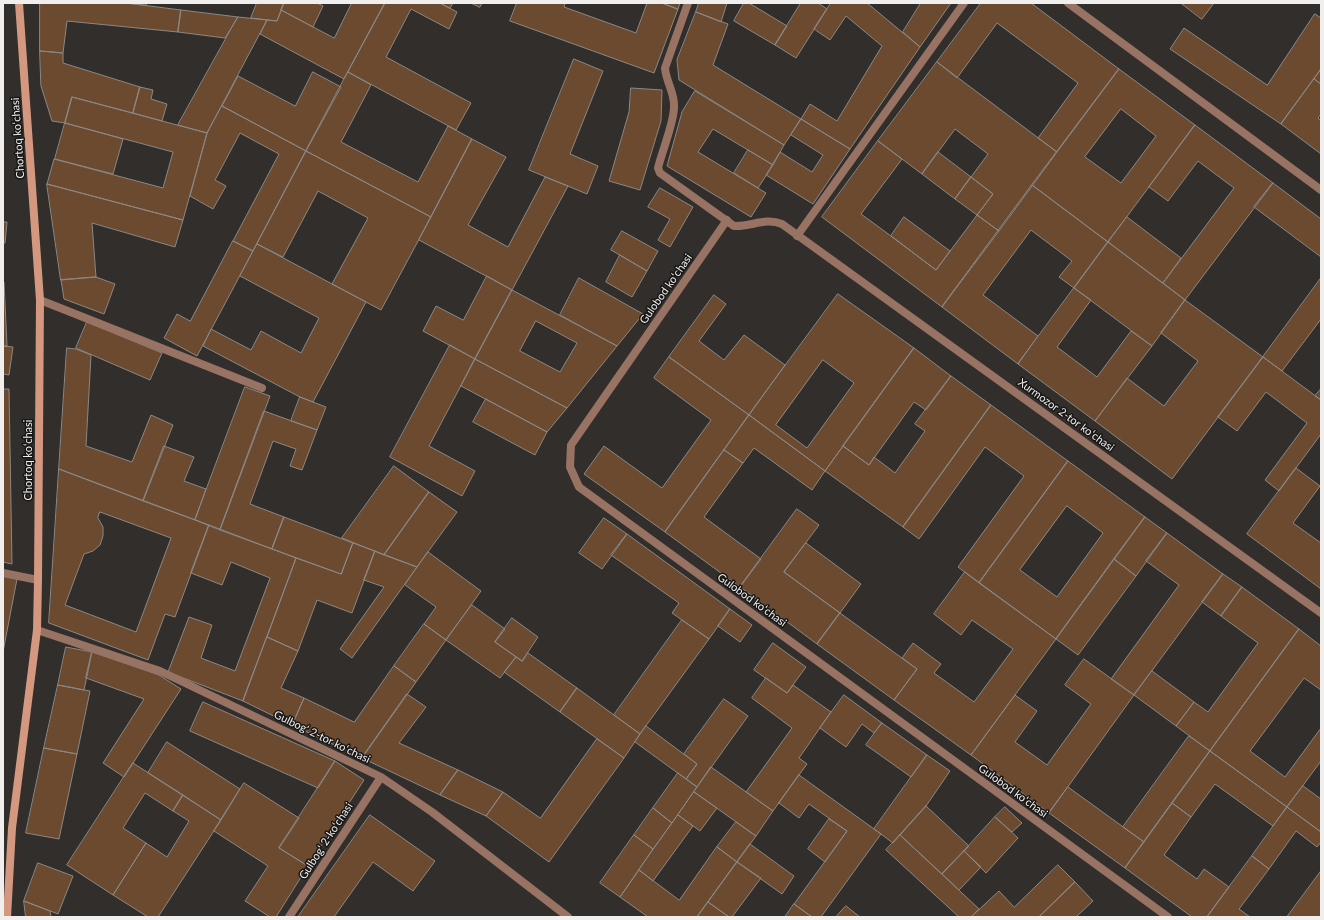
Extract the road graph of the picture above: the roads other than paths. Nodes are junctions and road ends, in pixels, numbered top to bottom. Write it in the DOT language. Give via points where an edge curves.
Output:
graph roads {
  1 [pos="19,3"];
  2 [pos="688,3"];
  3 [pos="964,3"];
  4 [pos="1068,3"];
  5 [pos="1321,190"];
  6 [pos="727,220"];
  7 [pos="797,236"];
  8 [pos="40,300"];
  9 [pos="262,388"];
  10 [pos="3,573"];
  11 [pos="38,580"];
  12 [pos="1321,612"];
  13 [pos="37,630"];
  14 [pos="381,778"];
  15 [pos="7,917"];
  16 [pos="289,917"];
  17 [pos="568,917"];
  18 [pos="1168,917"];
  1 -- 8 [label="main road, Chortoq koʻchasi"];
  2 -- 6 [label="street, Xurmozor 2-tor koʻchasi" via="665,68 674,108 658,168 660,173"];
  3 -- 7 [label="street"];
  4 -- 5 [label="street"];
  6 -- 7 [label="street, Xurmozor 2-tor koʻchasi" via="734,226 764,220 776,221"];
  6 -- 18 [label="street, Gulobod koʻchasi" via="571,445 570,467 578,487"];
  7 -- 12 [label="street, Xurmozor 2-tor koʻchasi"];
  8 -- 9 [label="street"];
  8 -- 11 [label="main road, Chortoq koʻchasi"];
  10 -- 11 [label="street"];
  11 -- 13 [label="main road, Chortoq koʻchasi"];
  13 -- 14 [label="street, Gulbogʻ 2-tor koʻchasi" via="160,671"];
  13 -- 15 [label="main road, Chortoq koʻchasi" via="12,828"];
  14 -- 16 [label="street, Gulbogʻ 2-koʻchasi"];
  14 -- 17 [label="street, Gulbogʻ 2-tor koʻchasi" via="432,812"];
}
